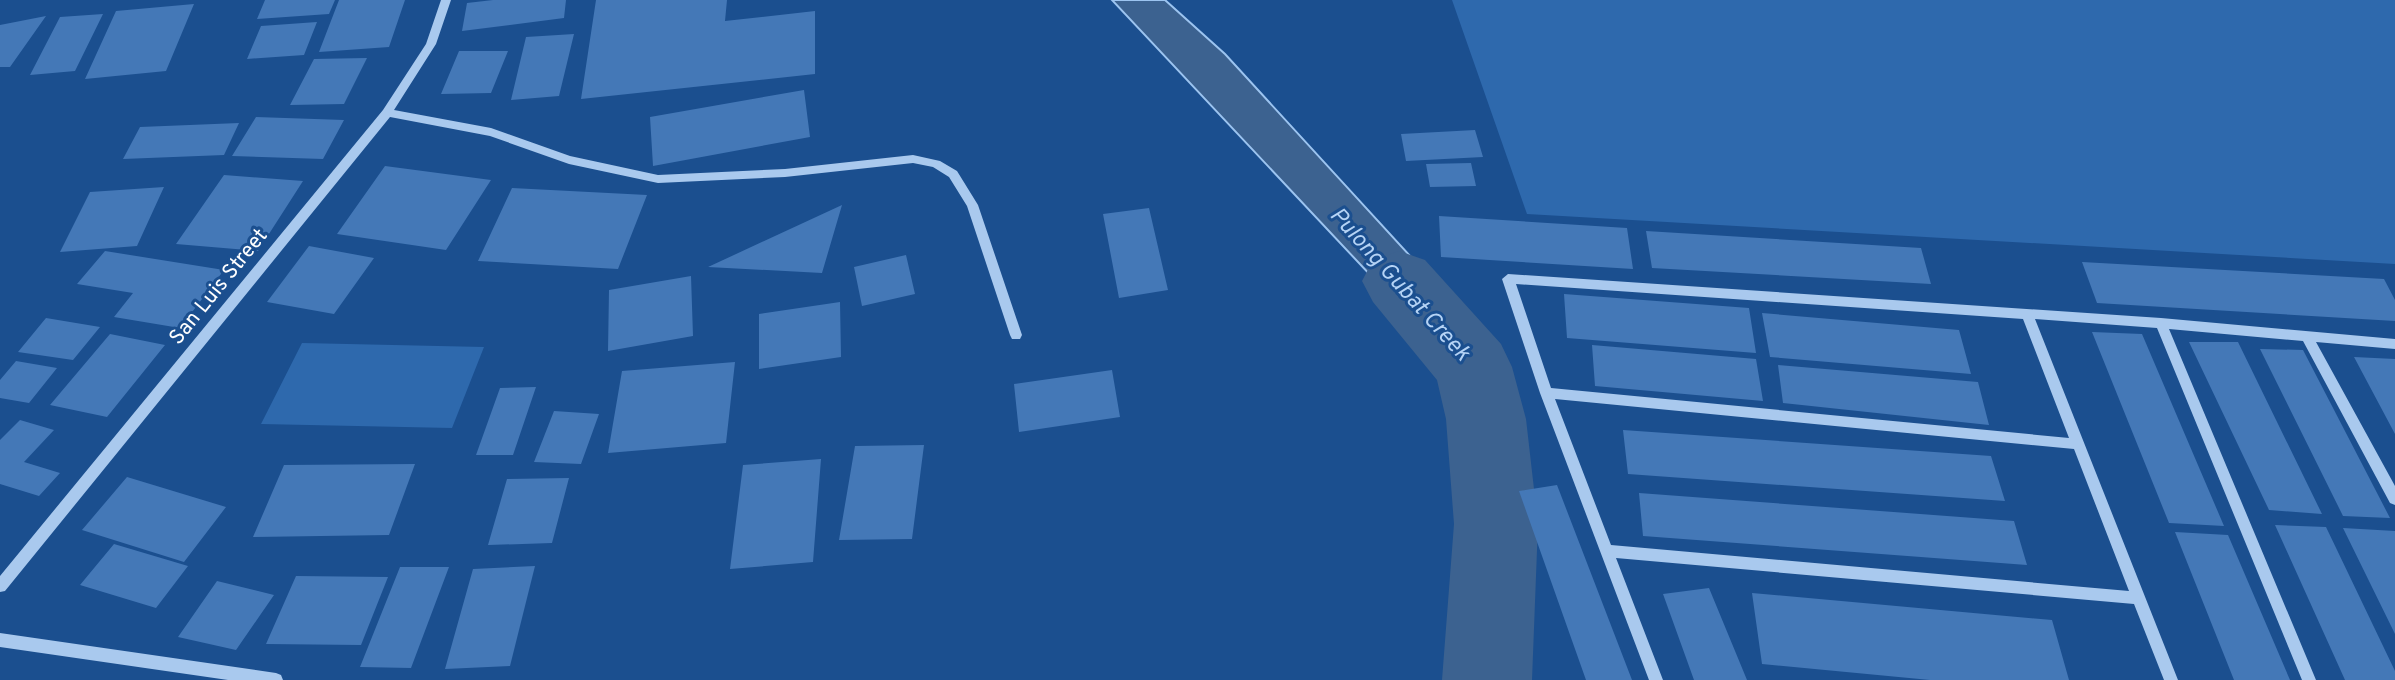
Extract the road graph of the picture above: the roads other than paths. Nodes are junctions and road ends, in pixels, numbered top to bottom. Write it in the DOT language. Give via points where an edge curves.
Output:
graph roads {
  1 [pos="446,0"];
  2 [pos="387,113"];
  3 [pos="2027,314"];
  4 [pos="2161,323"];
  5 [pos="1016,335"];
  6 [pos="2307,337"];
  7 [pos="2395,344"];
  8 [pos="1546,393"];
  9 [pos="2076,444"];
  10 [pos="2395,499"];
  11 [pos="1605,551"];
  12 [pos="0,586"];
  13 [pos="2138,597"];
  14 [pos="0,640"];
  15 [pos="276,680"];
  16 [pos="1656,680"];
  17 [pos="2171,680"];
  18 [pos="2309,680"];
  1 -- 2 [label="street, San Luis Street" via="431,44"];
  2 -- 5 [label="street" via="491,132 569,160 658,179 785,173 913,159 936,164 953,174 972,205"];
  2 -- 12 [label="street, San Luis Street"];
  3 -- 4 [label="street"];
  3 -- 8 [label="street" via="1508,279"];
  3 -- 9 [label="street"];
  4 -- 6 [label="street"];
  4 -- 18 [label="street"];
  6 -- 7 [label="street"];
  6 -- 10 [label="street"];
  8 -- 9 [label="street"];
  8 -- 11 [label="street"];
  9 -- 13 [label="street"];
  11 -- 13 [label="street"];
  11 -- 16 [label="street"];
  13 -- 17 [label="street"];
  14 -- 15 [label="street"];
}
